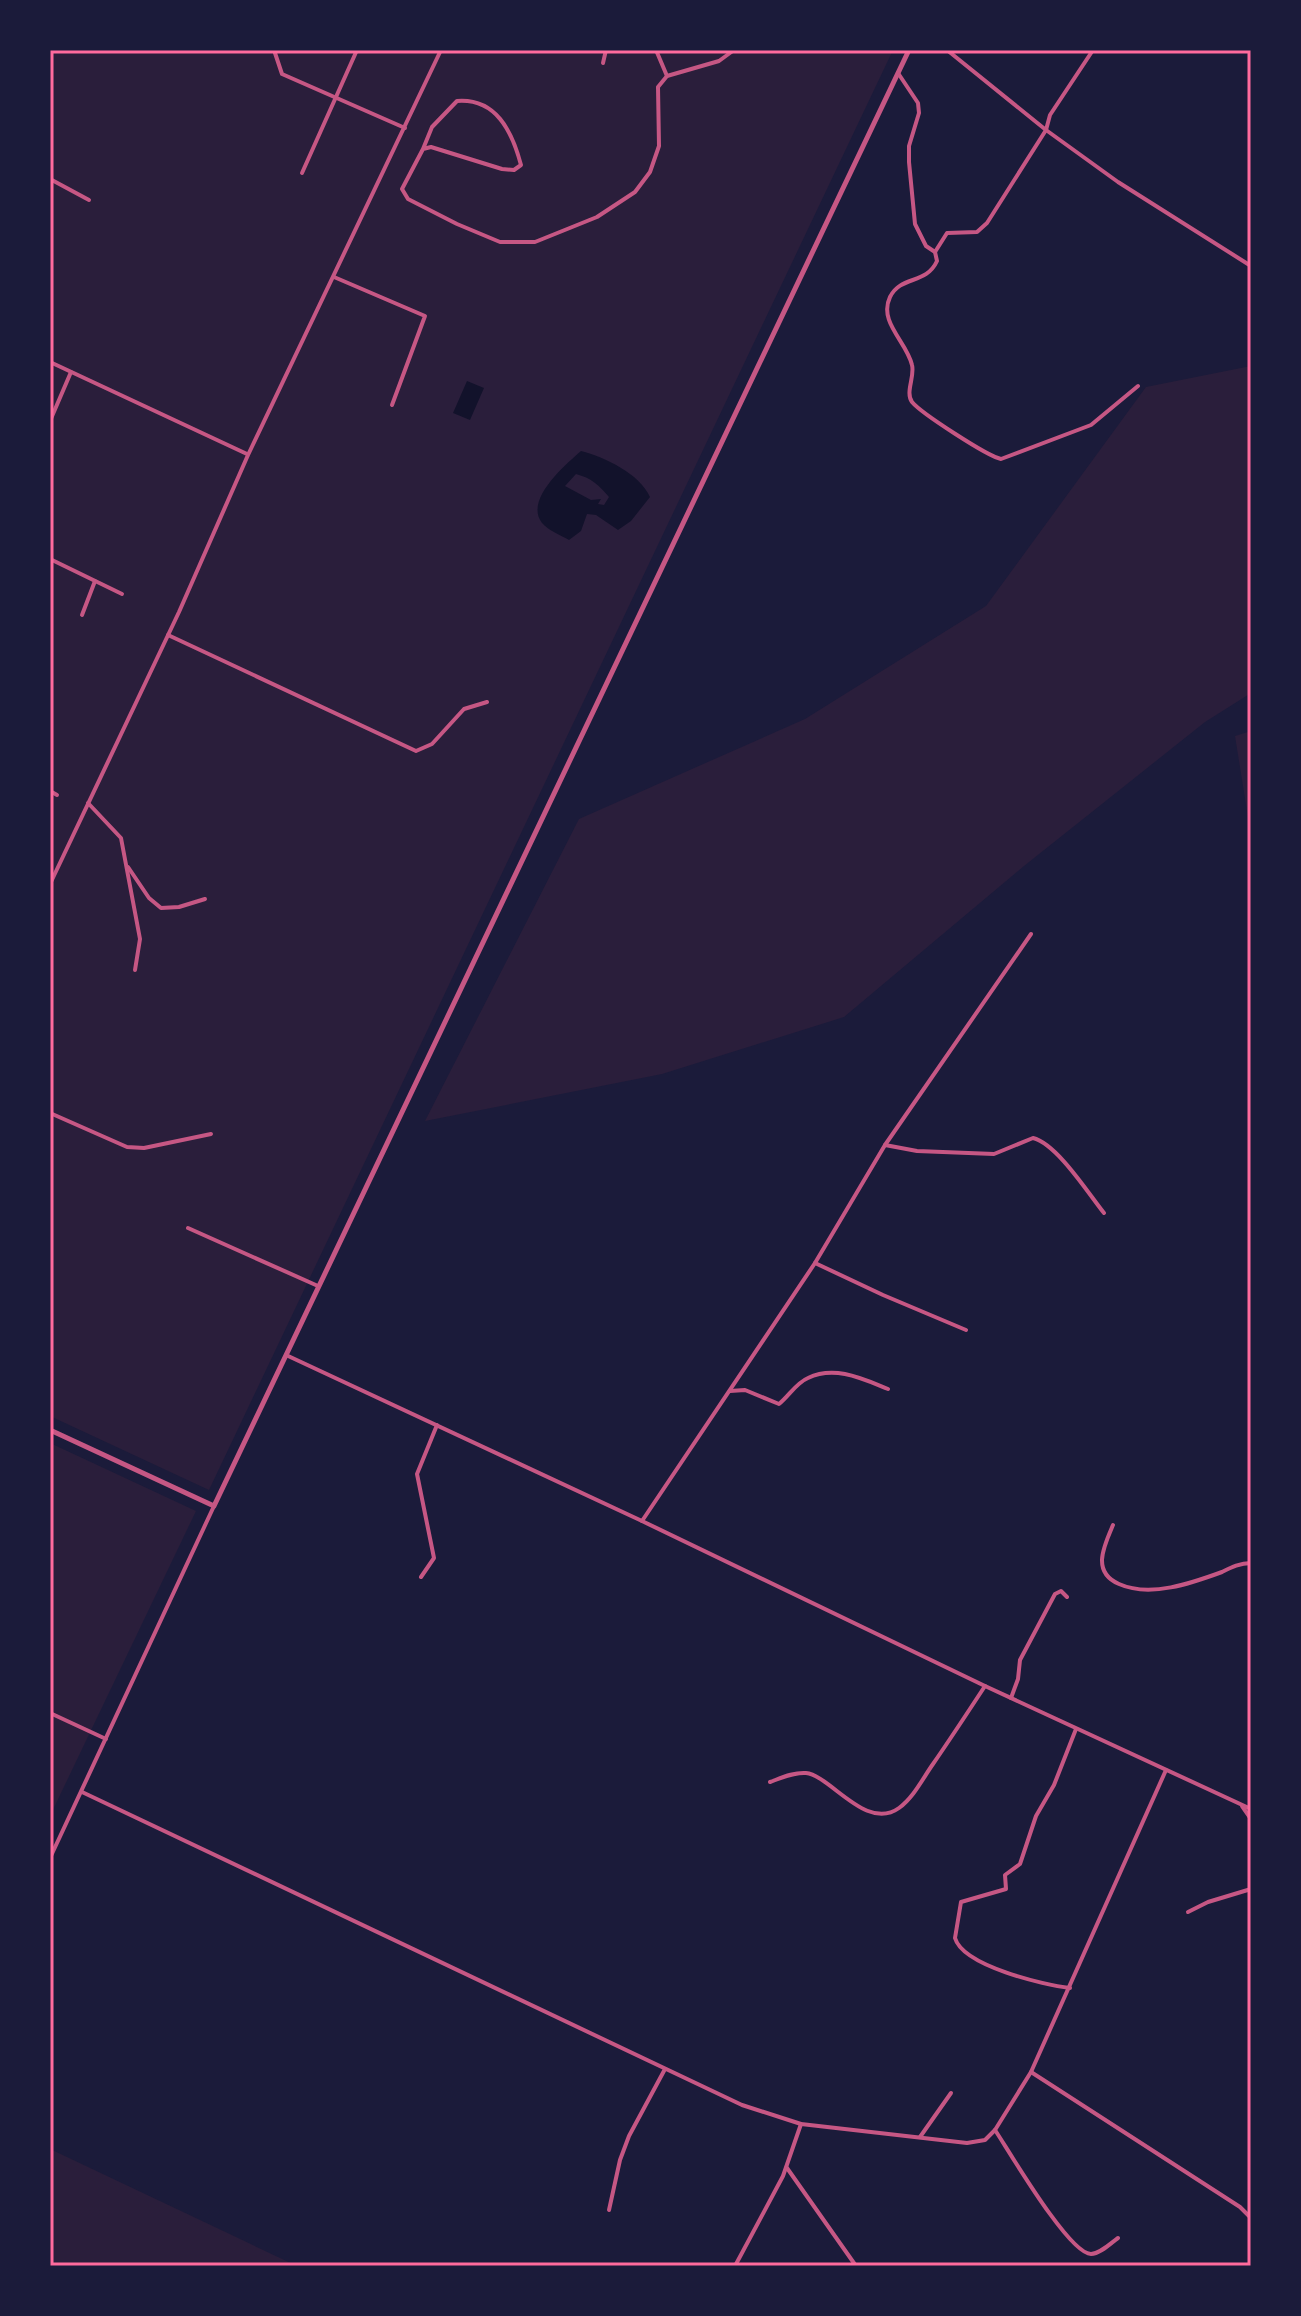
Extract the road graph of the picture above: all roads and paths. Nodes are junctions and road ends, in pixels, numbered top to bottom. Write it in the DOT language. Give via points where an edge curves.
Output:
graph roads {
  1 [pos="274,50"];
  2 [pos="357,50"];
  3 [pos="441,50"];
  4 [pos="606,50"];
  5 [pos="656,50"];
  6 [pos="734,50"];
  7 [pos="909,50"];
  8 [pos="947,50"];
  9 [pos="1093,50"];
  10 [pos="603,63"];
  11 [pos="898,73"];
  12 [pos="667,76"];
  13 [pos="335,98"];
  14 [pos="405,128"];
  15 [pos="1046,130"];
  16 [pos="423,149"];
  17 [pos="302,173"];
  18 [pos="50,179"];
  19 [pos="89,200"];
  20 [pos="935,252"];
  21 [pos="1251,266"];
  22 [pos="334,277"];
  23 [pos="50,362"];
  24 [pos="71,372"];
  25 [pos="1138,386"];
  26 [pos="392,405"];
  27 [pos="50,421"];
  28 [pos="248,455"];
  29 [pos="50,559"];
  30 [pos="95,581"];
  31 [pos="122,594"];
  32 [pos="82,615"];
  33 [pos="168,635"];
  34 [pos="487,702"];
  35 [pos="50,791"];
  36 [pos="57,795"];
  37 [pos="88,803"];
  38 [pos="127,865"];
  39 [pos="50,884"];
  40 [pos="205,899"];
  41 [pos="1031,934"];
  42 [pos="135,970"];
  43 [pos="50,1113"];
  44 [pos="211,1134"];
  45 [pos="885,1145"];
  46 [pos="1104,1213"];
  47 [pos="188,1228"];
  48 [pos="815,1263"];
  49 [pos="318,1286"];
  50 [pos="966,1330"];
  51 [pos="286,1355"];
  52 [pos="888,1389"];
  53 [pos="730,1391"];
  54 [pos="437,1425"];
  55 [pos="50,1430"];
  56 [pos="214,1506"];
  57 [pos="642,1521"];
  58 [pos="1113,1525"];
  59 [pos="1251,1563"];
  60 [pos="421,1577"];
  61 [pos="1067,1597"];
  62 [pos="985,1686"];
  63 [pos="1011,1698"];
  64 [pos="50,1713"];
  65 [pos="1076,1729"];
  66 [pos="106,1739"];
  67 [pos="1166,1770"];
  68 [pos="770,1782"];
  69 [pos="82,1792"];
  70 [pos="1240,1804"];
  71 [pos="1251,1809"];
  72 [pos="1251,1819"];
  73 [pos="50,1858"];
  74 [pos="1251,1889"];
  75 [pos="1188,1912"];
  76 [pos="1070,1988"];
  77 [pos="665,2069"];
  78 [pos="1031,2072"];
  79 [pos="951,2093"];
  80 [pos="801,2124"];
  81 [pos="995,2130"];
  82 [pos="920,2137"];
  83 [pos="787,2168"];
  84 [pos="609,2210"];
  85 [pos="1251,2218"];
  86 [pos="1118,2238"];
  87 [pos="735,2266"];
  88 [pos="856,2266"];
  1 -- 13 [label="street" via="282,74"];
  2 -- 13 [label="street"];
  3 -- 14 [label="street"];
  4 -- 10 [label="street"];
  5 -- 12 [label="street"];
  6 -- 12 [label="street" via="719,61"];
  7 -- 11 [label="street"];
  8 -- 15 [label="street"];
  9 -- 15 [label="street" via="1050,115"];
  11 -- 20 [label="street" via="918,103 909,146 915,224"];
  11 -- 49 [label="street"];
  12 -- 16 [label="street" via="658,87 659,146 650,172 635,192 597,217 535,242 500,242 408,199 404,181"];
  13 -- 14 [label="street"];
  13 -- 17 [label="street"];
  14 -- 22 [label="street"];
  15 -- 20 [label="street" via="987,223 977,232 947,233"];
  15 -- 21 [label="street"];
  16 -- 16 [label="street" via="446,149 502,169 521,165 492,108 470,100 457,101 439,116"];
  18 -- 19 [label="street"];
  20 -- 25 [label="street" via="934,268 901,284 888,300 887,313 913,366 910,397 941,423 1001,459 1091,425"];
  22 -- 26 [label="street" via="425,316"];
  22 -- 28 [label="street"];
  23 -- 24 [label="street"];
  24 -- 27 [label="street"];
  24 -- 28 [label="street"];
  28 -- 33 [label="street"];
  29 -- 30 [label="street"];
  30 -- 31 [label="street"];
  30 -- 32 [label="street"];
  33 -- 34 [label="street" via="416,751 432,744 464,709"];
  33 -- 37 [label="street"];
  35 -- 36 [label="street"];
  37 -- 38 [label="street" via="119,834"];
  37 -- 39 [label="street"];
  38 -- 40 [label="street" via="161,908"];
  38 -- 42 [label="street" via="140,939"];
  41 -- 45 [label="street"];
  43 -- 44 [label="street" via="127,1147"];
  45 -- 46 [label="street" via="994,1154 1038,1139"];
  45 -- 48 [label="street"];
  47 -- 49 [label="street"];
  48 -- 50 [label="street"];
  48 -- 53 [label="street"];
  49 -- 51 [label="street"];
  51 -- 54 [label="street"];
  51 -- 56 [label="street"];
  52 -- 53 [label="street" via="845,1373 828,1373 807,1378 779,1404 745,1390"];
  53 -- 57 [label="street"];
  54 -- 57 [label="street"];
  54 -- 60 [label="street" via="417,1474 434,1558"];
  55 -- 56 [label="street"];
  56 -- 66 [label="street"];
  57 -- 62 [label="street"];
  58 -- 59 [label="street" via="1101,1563 1109,1579 1126,1587 1167,1587"];
  61 -- 63 [label="street" via="1061,1591 1055,1594 1020,1660"];
  62 -- 63 [label="street"];
  62 -- 68 [label="street" via="898,1809 867,1810 809,1773"];
  63 -- 65 [label="street"];
  64 -- 66 [label="street"];
  65 -- 67 [label="street"];
  65 -- 76 [label="street" via="1020,1864 1005,1875 1006,1889 961,1902 955,1938 964,1952 1023,1979"];
  66 -- 69 [label="street"];
  67 -- 70 [label="street"];
  67 -- 76 [label="street"];
  69 -- 73 [label="street"];
  69 -- 77 [label="street"];
  70 -- 71 [label="street"];
  70 -- 72 [label="street"];
  74 -- 75 [label="street"];
  76 -- 78 [label="street"];
  77 -- 80 [label="street" via="742,2105"];
  77 -- 84 [label="street" via="629,2136"];
  78 -- 81 [label="street"];
  78 -- 85 [label="street"];
  79 -- 82 [label="street"];
  80 -- 82 [label="street"];
  80 -- 83 [label="street"];
  81 -- 82 [label="street" via="978,2143"];
  81 -- 86 [label="street" via="1078,2249 1098,2252"];
  83 -- 87 [label="street"];
  83 -- 88 [label="street"];
}
